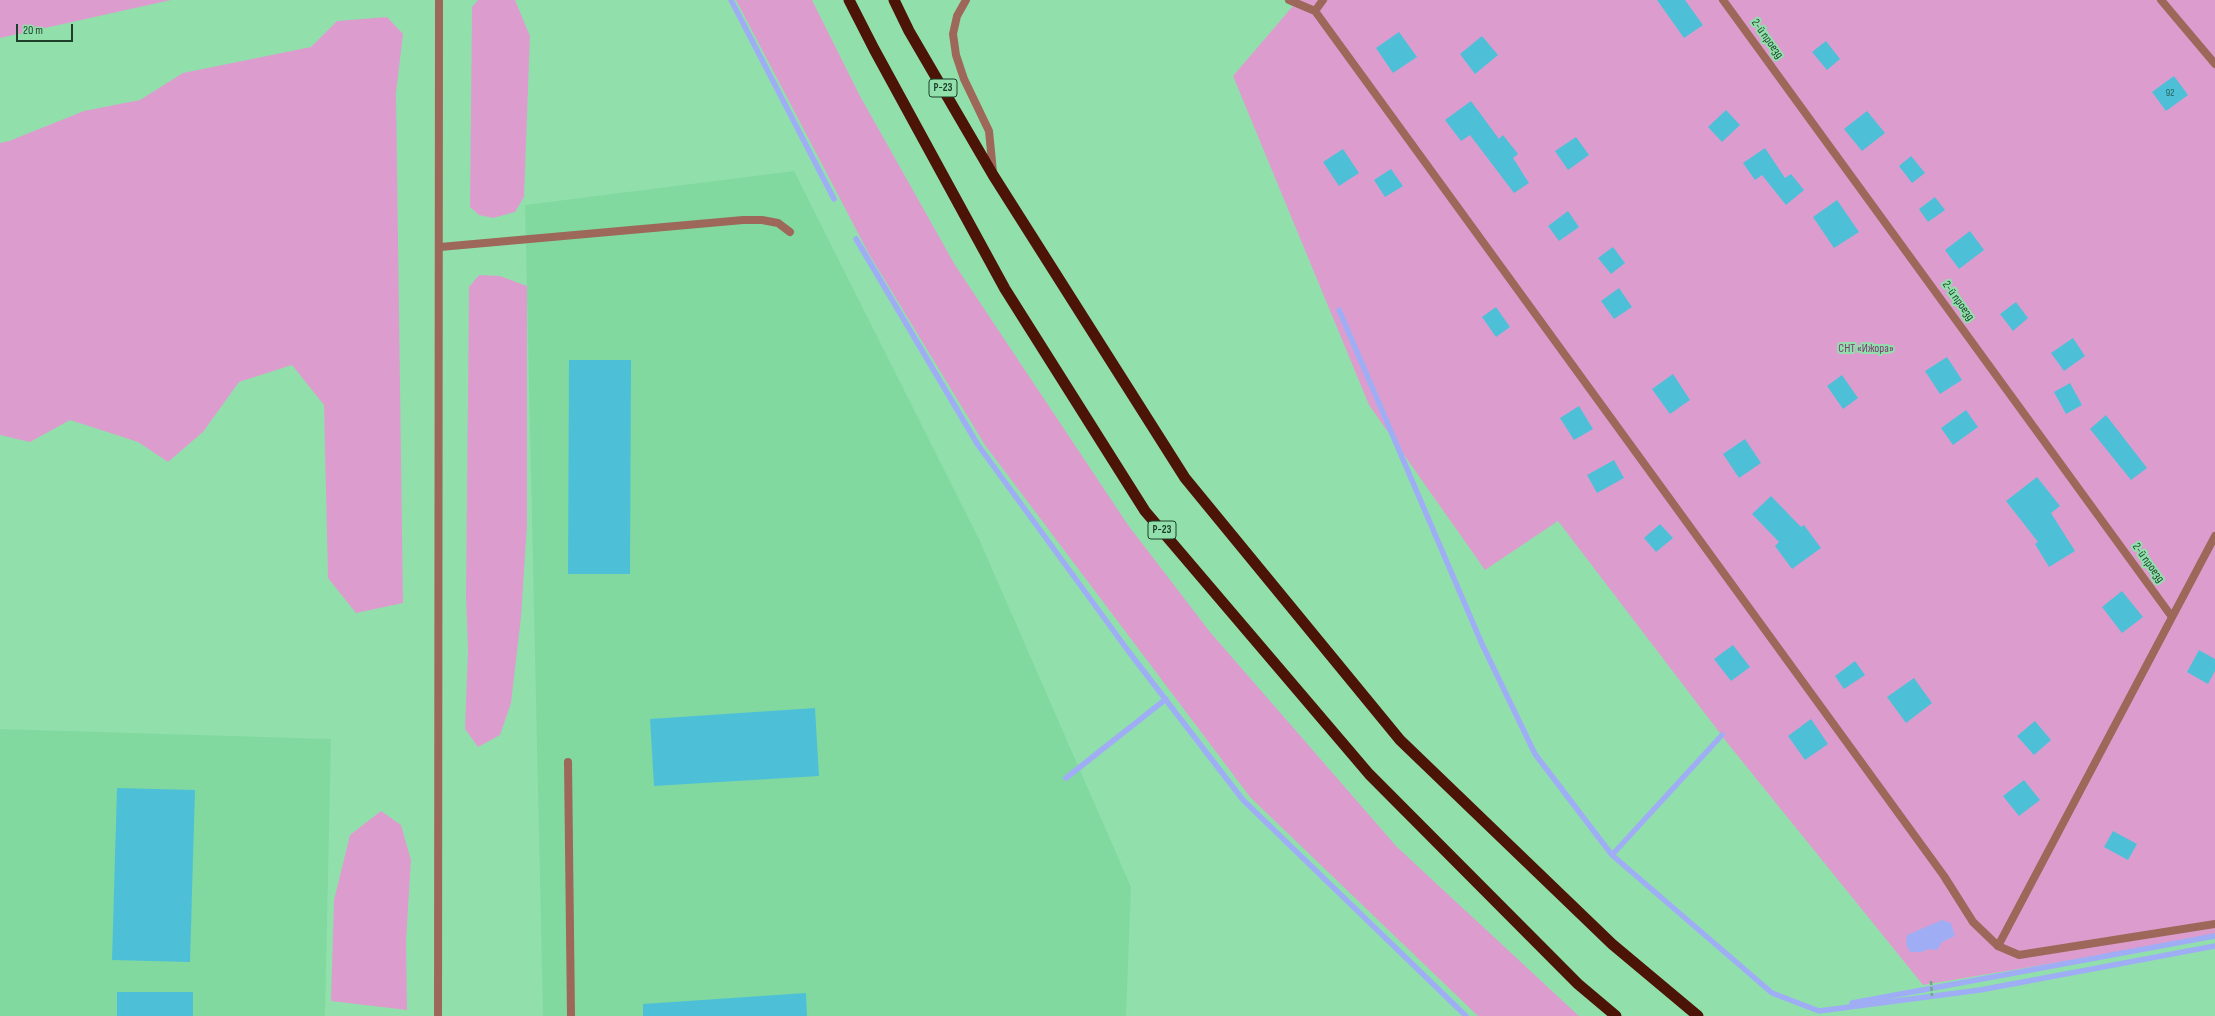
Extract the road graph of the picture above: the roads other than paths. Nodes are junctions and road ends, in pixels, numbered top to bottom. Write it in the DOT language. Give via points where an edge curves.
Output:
graph roads {
  1 [pos="439,0"];
  2 [pos="849,0"];
  3 [pos="894,0"];
  4 [pos="966,0"];
  5 [pos="1289,0"];
  6 [pos="1323,0"];
  7 [pos="1723,0"];
  8 [pos="2161,0"];
  9 [pos="1315,11"];
  10 [pos="2215,64"];
  11 [pos="993,175"];
  12 [pos="790,232"];
  13 [pos="440,247"];
  14 [pos="2215,536"];
  15 [pos="2172,617"];
  16 [pos="568,762"];
  17 [pos="2215,924"];
  18 [pos="1998,946"];
  19 [pos="438,1016"];
  20 [pos="571,1016"];
  21 [pos="1616,1016"];
  22 [pos="1698,1016"];
  1 -- 13 [label="street"];
  2 -- 21 [label="highway, Р-23" via="1005,290 1145,511 1369,774 1578,984"];
  3 -- 11 [label="highway, Р-23" via="909,31"];
  4 -- 11 [label="street" via="957,16 953,34 955,48 964,79 989,131"];
  5 -- 9 [label="street"];
  6 -- 9 [label="street"];
  7 -- 15 [label="street, 2-й проезд"];
  8 -- 10 [label="street"];
  9 -- 18 [label="street" via="1944,876 1973,922"];
  11 -- 22 [label="highway, Р-23" via="1185,478 1400,740 1612,944"];
  12 -- 13 [label="street" via="778,223 743,220"];
  13 -- 19 [label="street"];
  14 -- 15 [label="street"];
  15 -- 18 [label="street"];
  16 -- 20 [label="street"];
  17 -- 18 [label="street" via="2019,956"];
}
